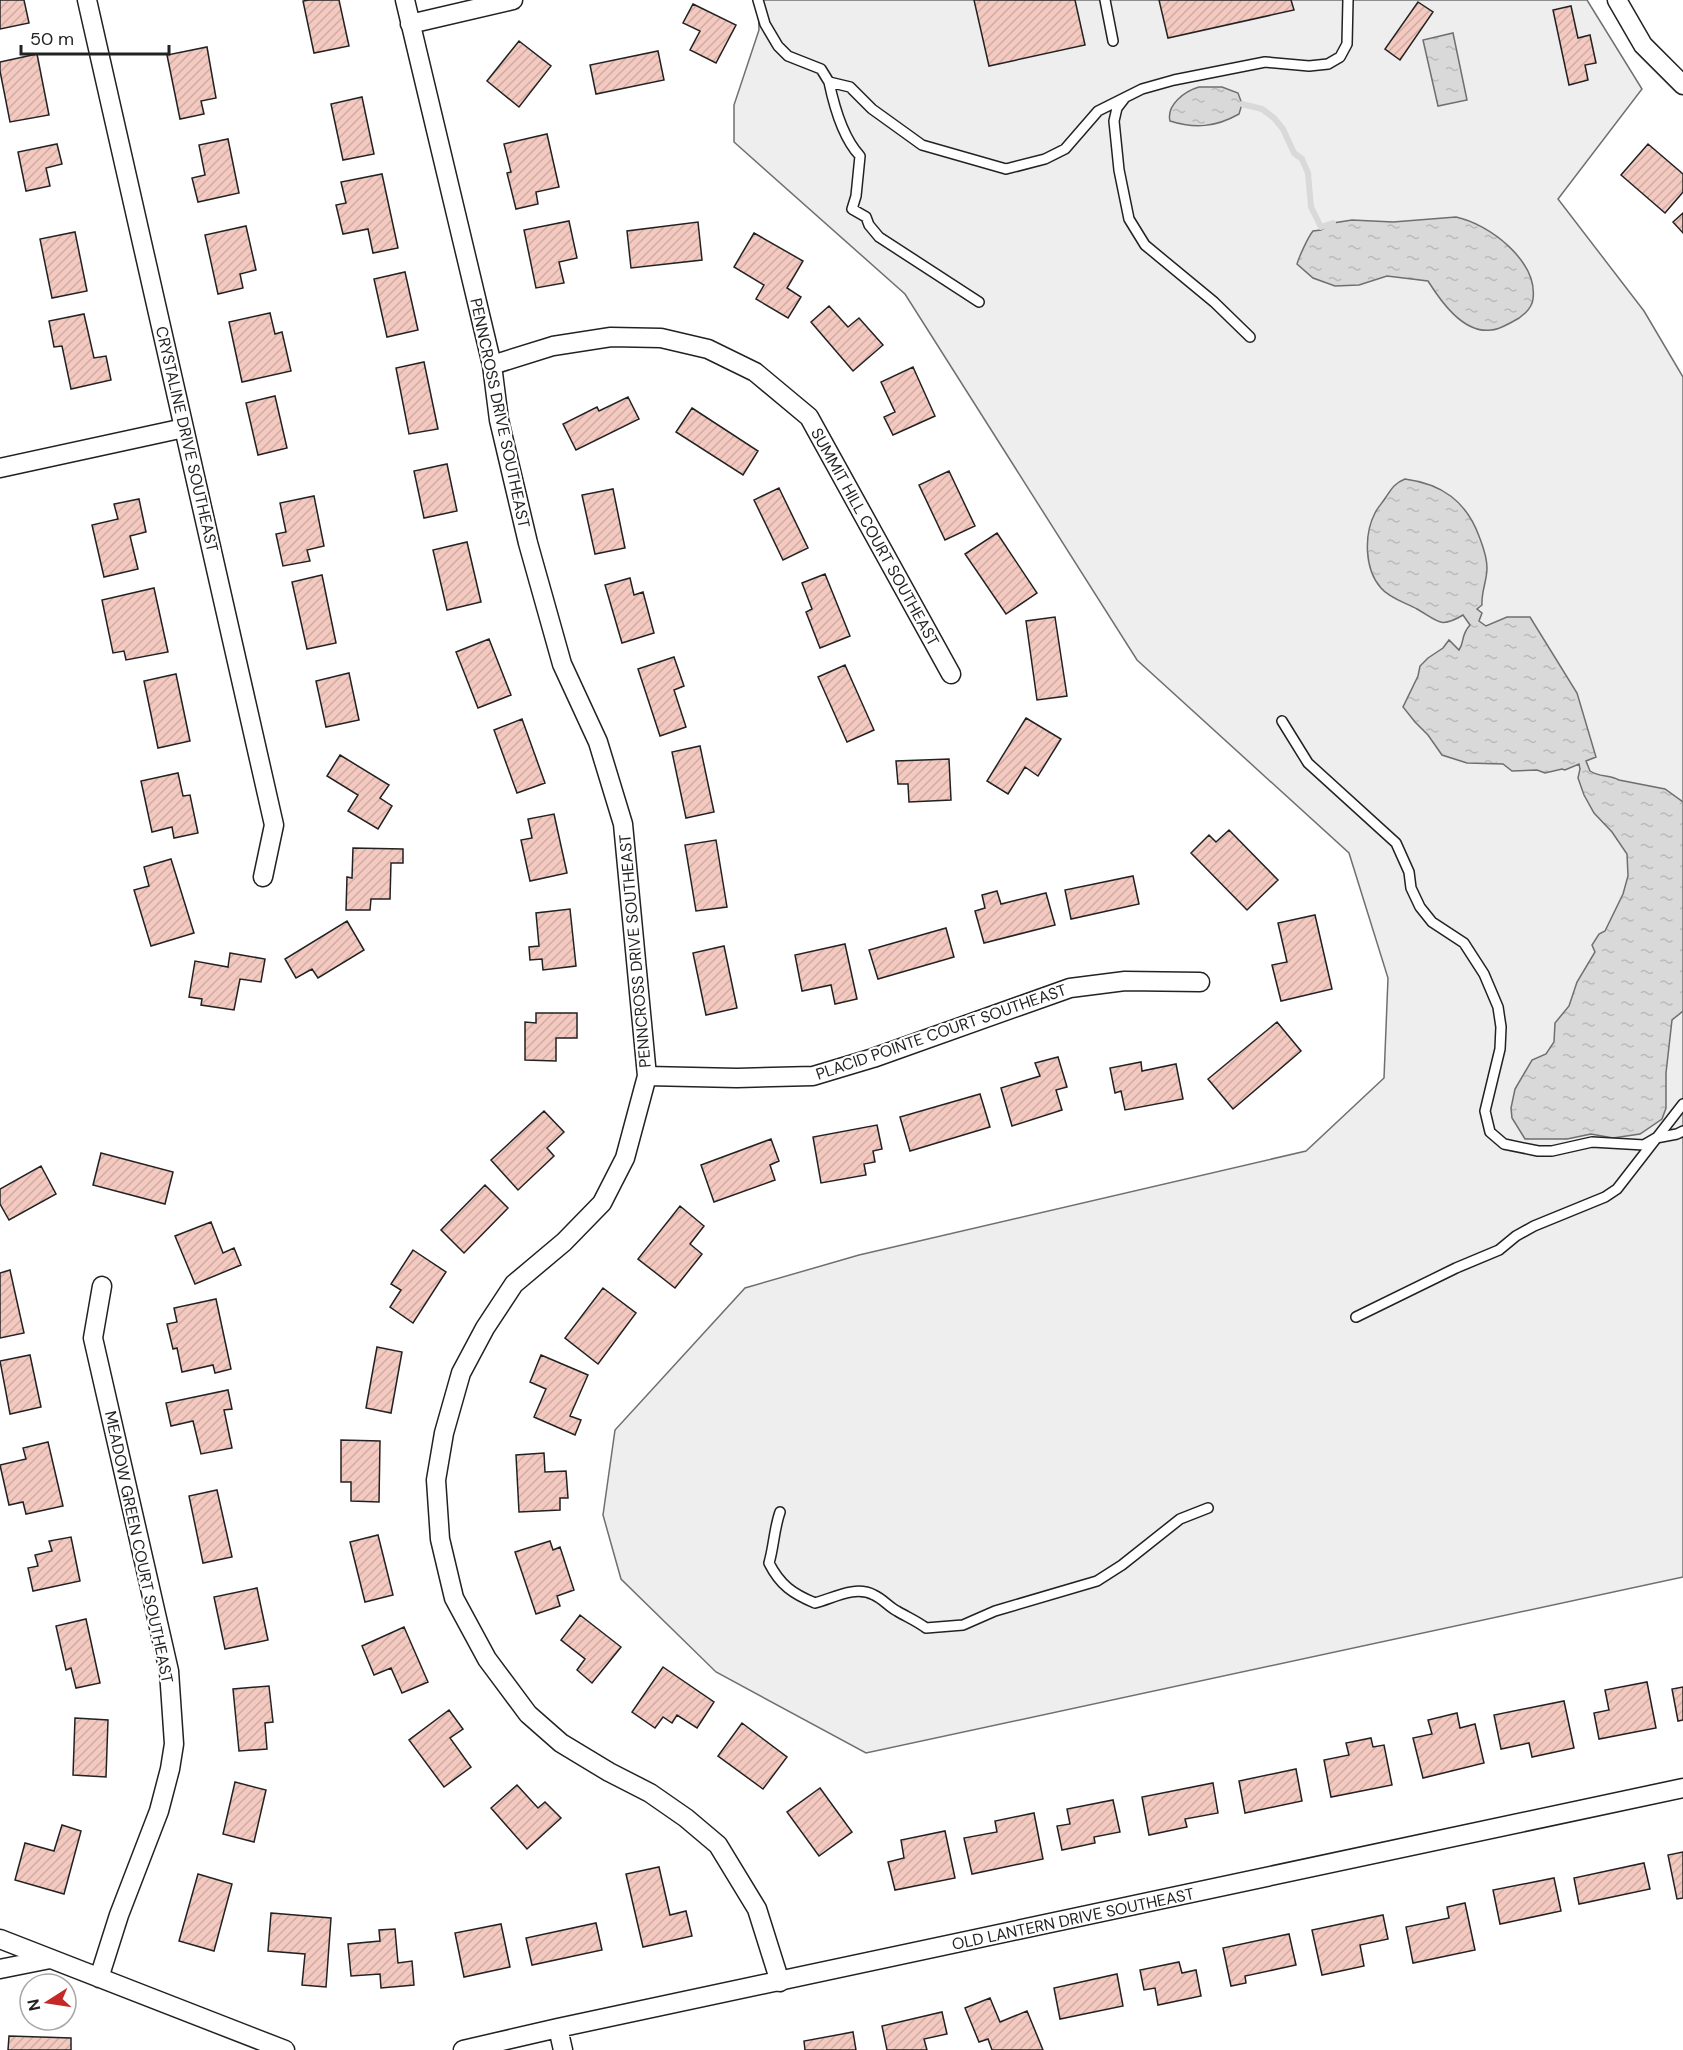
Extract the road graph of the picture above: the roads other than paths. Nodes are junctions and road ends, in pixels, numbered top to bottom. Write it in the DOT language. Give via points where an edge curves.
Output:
graph roads {
  1 [pos="87,0"];
  2 [pos="405,0"];
  3 [pos="513,0"];
  4 [pos="758,0"];
  5 [pos="1105,0"];
  6 [pos="1348,0"];
  7 [pos="1617,0"];
  8 [pos="410,24"];
  9 [pos="1113,41"];
  10 [pos="829,82"];
  11 [pos="1683,85"];
  12 [pos="1125,97"];
  13 [pos="979,302"];
  14 [pos="1250,337"];
  15 [pos="492,365"];
  16 [pos="184,428"];
  17 [pos="0,468"];
  18 [pos="951,674"];
  19 [pos="1282,721"];
  20 [pos="263,877"];
  21 [pos="1200,982"];
  22 [pos="647,1076"];
  23 [pos="1683,1104"];
  24 [pos="1683,1131"];
  25 [pos="1656,1138"];
  26 [pos="102,1286"];
  27 [pos="1356,1317"];
  28 [pos="1208,1508"];
  29 [pos="780,1512"];
  30 [pos="1683,1788"];
  31 [pos="0,1939"];
  32 [pos="50,1959"];
  33 [pos="0,1969"];
  34 [pos="99,1978"];
  35 [pos="780,1982"];
  36 [pos="558,2028"];
  37 [pos="285,2050"];
  38 [pos="463,2050"];
  39 [pos="563,2050"];
  1 -- 16 [label="street, CRYSTALINE DRIVE SOUTHEAST"];
  2 -- 8 [label="street, PENNCROSS DRIVE SOUTHEAST"];
  3 -- 8 [label="street"];
  4 -- 10 [label="lane" via="765,24 778,46 788,56 821,69"];
  5 -- 9 [label="lane"];
  6 -- 12 [label="lane" via="1347,44 1340,57 1328,64 1264,62 1174,80"];
  7 -- 11 [label="street" via="1643,45"];
  8 -- 15 [label="street, PENNCROSS DRIVE SOUTHEAST"];
  10 -- 12 [label="lane" via="850,87 872,109 922,145 1006,170 1045,159 1065,148 1098,111"];
  10 -- 13 [label="lane" via="846,137 860,156 852,209 866,217 879,237"];
  12 -- 14 [label="lane" via="1114,122 1129,219 1145,245"];
  15 -- 18 [label="street, SUMMIT HILL COURT SOUTHEAST" via="553,345 611,337 661,338 708,349 755,372 809,417"];
  15 -- 22 [label="street, PENNCROSS DRIVE SOUTHEAST" via="499,420 562,664 598,742 623,824"];
  16 -- 17 [label="street"];
  16 -- 20 [label="street, CRYSTALINE DRIVE SOUTHEAST" via="274,825"];
  19 -- 25 [label="lane" via="1308,763 1396,843 1420,907 1432,922 1464,943 1484,974 1501,1027 1500,1049 1485,1111 1490,1132 1504,1144 1538,1151 1592,1142 1644,1145"];
  21 -- 22 [label="street, PLACID POINTE COURT SOUTHEAST" via="1125,981 1070,988 813,1076"];
  22 -- 35 [label="street, PENNCROSS DRIVE SOUTHEAST" via="625,1158 602,1203 514,1284 461,1373 436,1480 440,1539 454,1598 487,1659 528,1714 561,1743 650,1793 718,1845 757,1909"];
  23 -- 25 [label="lane"];
  24 -- 25 [label="lane"];
  25 -- 27 [label="lane" via="1617,1189 1605,1197 1534,1226 1499,1250"];
  26 -- 34 [label="street, MEADOW GREEN COURT SOUTHEAST" via="93,1338 169,1671 174,1744 159,1811"];
  28 -- 29 [label="lane" via="1180,1519 1097,1581 995,1611 963,1625 926,1628 865,1592 855,1591 815,1603 793,1593 774,1575 769,1563"];
  30 -- 35 [label="street, OLD LANTERN DRIVE SOUTHEAST"];
  31 -- 32 [label="street"];
  32 -- 33 [label="street"];
  32 -- 34 [label="street"];
  34 -- 37 [label="street"];
  35 -- 36 [label="street, OLD LANTERN DRIVE SOUTHEAST"];
  36 -- 38 [label="street, OLD LANTERN DRIVE SOUTHEAST"];
  36 -- 39 [label="street"];
}
